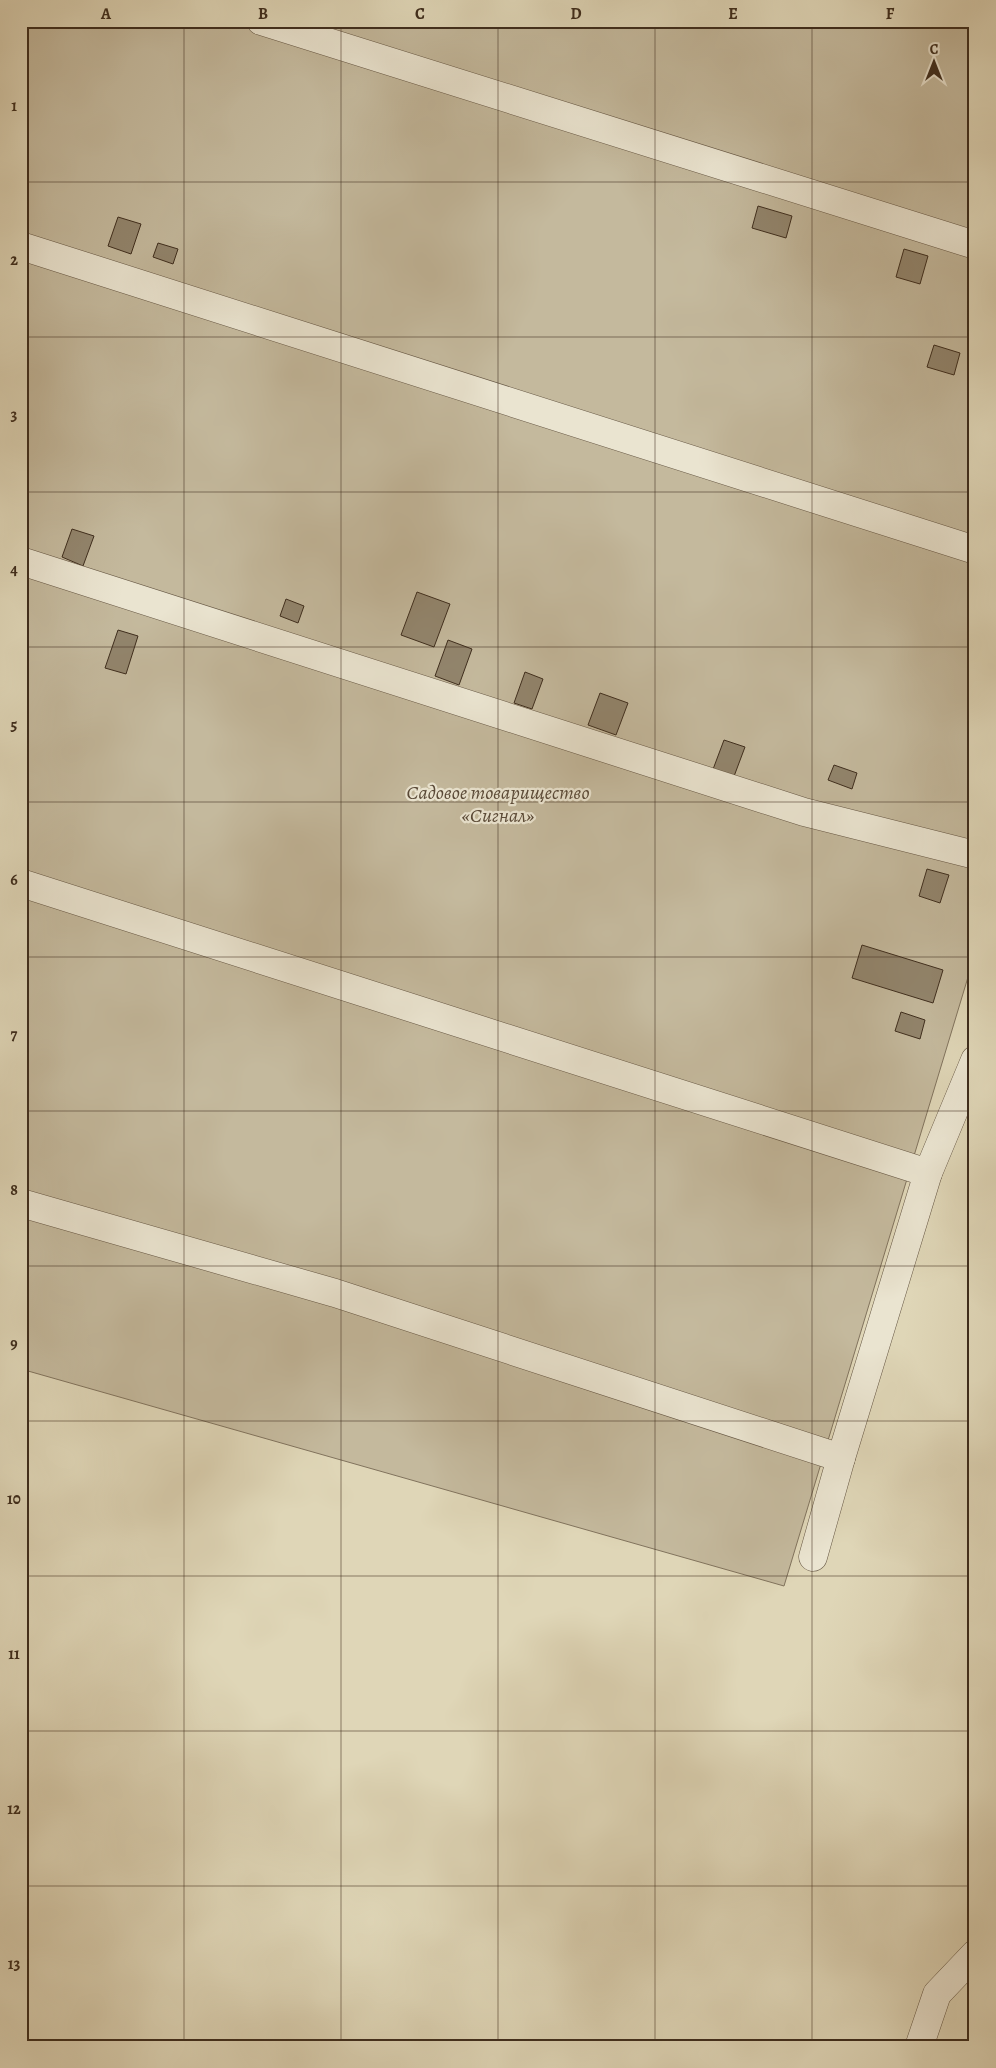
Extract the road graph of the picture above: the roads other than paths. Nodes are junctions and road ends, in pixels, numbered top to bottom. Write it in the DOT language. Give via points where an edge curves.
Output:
graph roads {
  1 [pos="261,21"];
  2 [pos="21,246"];
  3 [pos="975,246"];
  4 [pos="975,550"];
  5 [pos="21,562"];
  6 [pos="975,855"];
  7 [pos="21,883"];
  8 [pos="975,1060"];
  9 [pos="928,1173"];
  10 [pos="21,1203"];
  11 [pos="840,1458"];
  12 [pos="813,1557"];
  13 [pos="975,1954"];
  14 [pos="919,2047"];
  1 -- 3 [label="street"];
  2 -- 4 [label="street"];
  5 -- 6 [label="street" via="804,812"];
  7 -- 9 [label="street"];
  8 -- 9 [label="street"];
  9 -- 11 [label="street"];
  10 -- 11 [label="street" via="335,1293"];
  11 -- 12 [label="street"];
  13 -- 14 [label="street" via="937,1994"];
}
